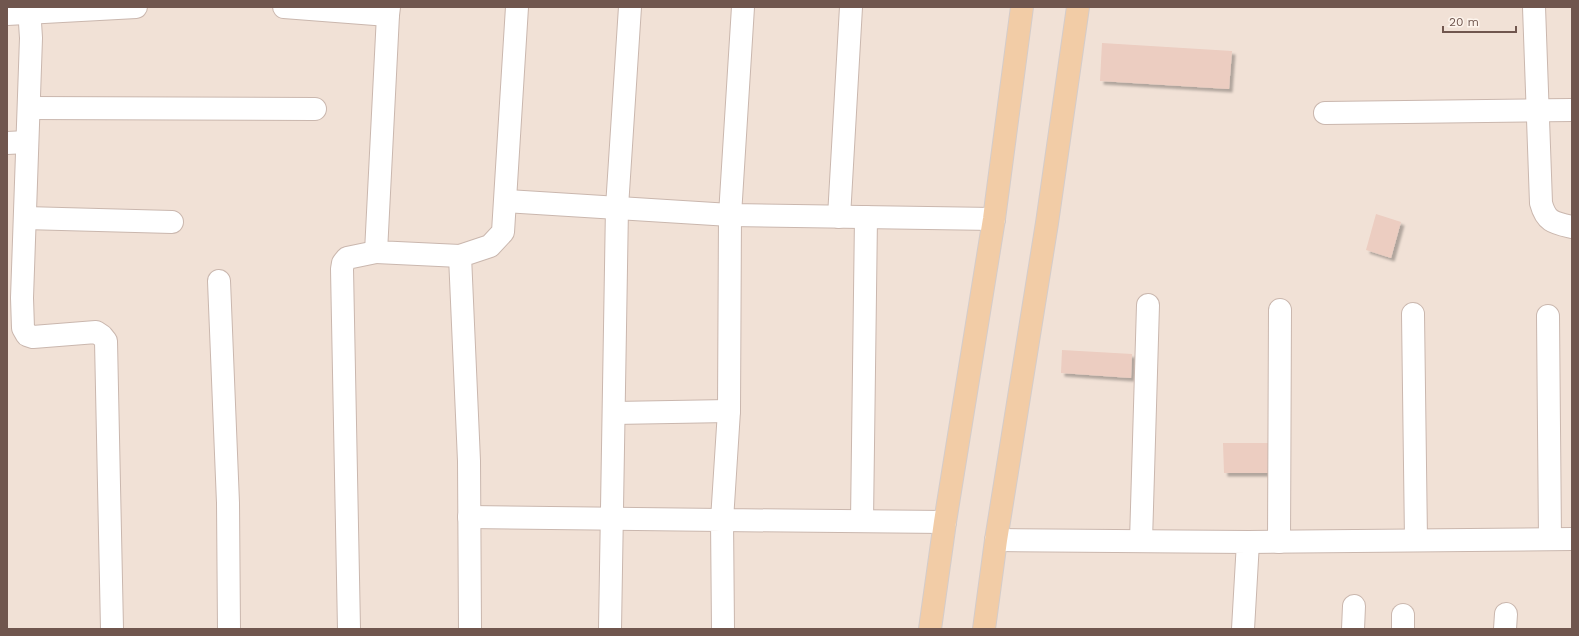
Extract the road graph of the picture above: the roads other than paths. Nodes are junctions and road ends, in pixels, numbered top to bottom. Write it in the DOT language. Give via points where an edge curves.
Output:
graph roads {
  1 [pos="136,7"];
  2 [pos="284,7"];
  3 [pos="517,7"];
  4 [pos="630,7"];
  5 [pos="743,7"];
  6 [pos="851,7"];
  7 [pos="1022,7"];
  8 [pos="1078,7"];
  9 [pos="1534,7"];
  10 [pos="29,10"];
  11 [pos="389,11"];
  12 [pos="7,14"];
  13 [pos="29,108"];
  14 [pos="315,109"];
  15 [pos="1572,110"];
  16 [pos="1538,111"];
  17 [pos="1325,113"];
  18 [pos="17,142"];
  19 [pos="506,201"];
  20 [pos="617,208"];
  21 [pos="730,215"];
  22 [pos="839,217"];
  23 [pos="866,217"];
  24 [pos="25,218"];
  25 [pos="994,219"];
  26 [pos="172,222"];
  27 [pos="1572,227"];
  28 [pos="376,252"];
  29 [pos="460,256"];
  30 [pos="219,282"];
  31 [pos="1148,305"];
  32 [pos="1280,310"];
  33 [pos="1413,314"];
  34 [pos="1548,316"];
  35 [pos="729,411"];
  36 [pos="614,413"];
  37 [pos="469,518"];
  38 [pos="612,519"];
  39 [pos="722,520"];
  40 [pos="862,522"];
  41 [pos="945,522"];
  42 [pos="1550,539"];
  43 [pos="1572,539"];
  44 [pos="996,540"];
  45 [pos="1416,540"];
  46 [pos="1141,541"];
  47 [pos="1248,542"];
  48 [pos="1279,542"];
  49 [pos="1354,606"];
  50 [pos="112,629"];
  51 [pos="229,629"];
  52 [pos="349,629"];
  53 [pos="470,629"];
  54 [pos="610,629"];
  55 [pos="723,629"];
  56 [pos="930,629"];
  57 [pos="984,629"];
  58 [pos="1243,629"];
  59 [pos="1353,629"];
  1 -- 10 [label="street"];
  2 -- 11 [label="street"];
  3 -- 19 [label="street"];
  4 -- 20 [label="street"];
  5 -- 21 [label="street"];
  6 -- 22 [label="street"];
  7 -- 25 [label="main road"];
  8 -- 44 [label="main road" via="1047,222"];
  9 -- 16 [label="street"];
  10 -- 12 [label="street"];
  10 -- 13 [label="street"];
  11 -- 28 [label="street"];
  13 -- 14 [label="street"];
  13 -- 18 [label="street"];
  15 -- 16 [label="street"];
  16 -- 17 [label="street"];
  16 -- 27 [label="street" via="1541,203 1544,212 1553,222"];
  18 -- 24 [label="street"];
  19 -- 20 [label="street"];
  19 -- 29 [label="street" via="503,232 490,246"];
  20 -- 21 [label="street"];
  20 -- 36 [label="street"];
  21 -- 22 [label="street"];
  21 -- 35 [label="street"];
  22 -- 23 [label="street"];
  23 -- 25 [label="street"];
  23 -- 40 [label="street"];
  24 -- 26 [label="street"];
  24 -- 50 [label="street" via="22,298 23,328 27,335 33,337 96,332 106,341"];
  25 -- 41 [label="main road"];
  28 -- 29 [label="street"];
  28 -- 52 [label="street" via="347,258 342,269"];
  29 -- 37 [label="street"];
  30 -- 51 [label="street" via="228,503"];
  31 -- 46 [label="street"];
  32 -- 48 [label="street"];
  33 -- 45 [label="street"];
  34 -- 42 [label="street"];
  35 -- 36 [label="street"];
  35 -- 39 [label="street"];
  36 -- 38 [label="street"];
  37 -- 38 [label="street"];
  37 -- 53 [label="street"];
  38 -- 39 [label="street"];
  38 -- 54 [label="street"];
  39 -- 40 [label="street"];
  39 -- 55 [label="street"];
  40 -- 41 [label="street"];
  41 -- 56 [label="main road"];
  42 -- 43 [label="street"];
  42 -- 45 [label="street"];
  44 -- 46 [label="street"];
  44 -- 57 [label="main road"];
  45 -- 48 [label="street"];
  46 -- 47 [label="street"];
  47 -- 48 [label="street"];
  47 -- 58 [label="street"];
  49 -- 59 [label="street"];
}
